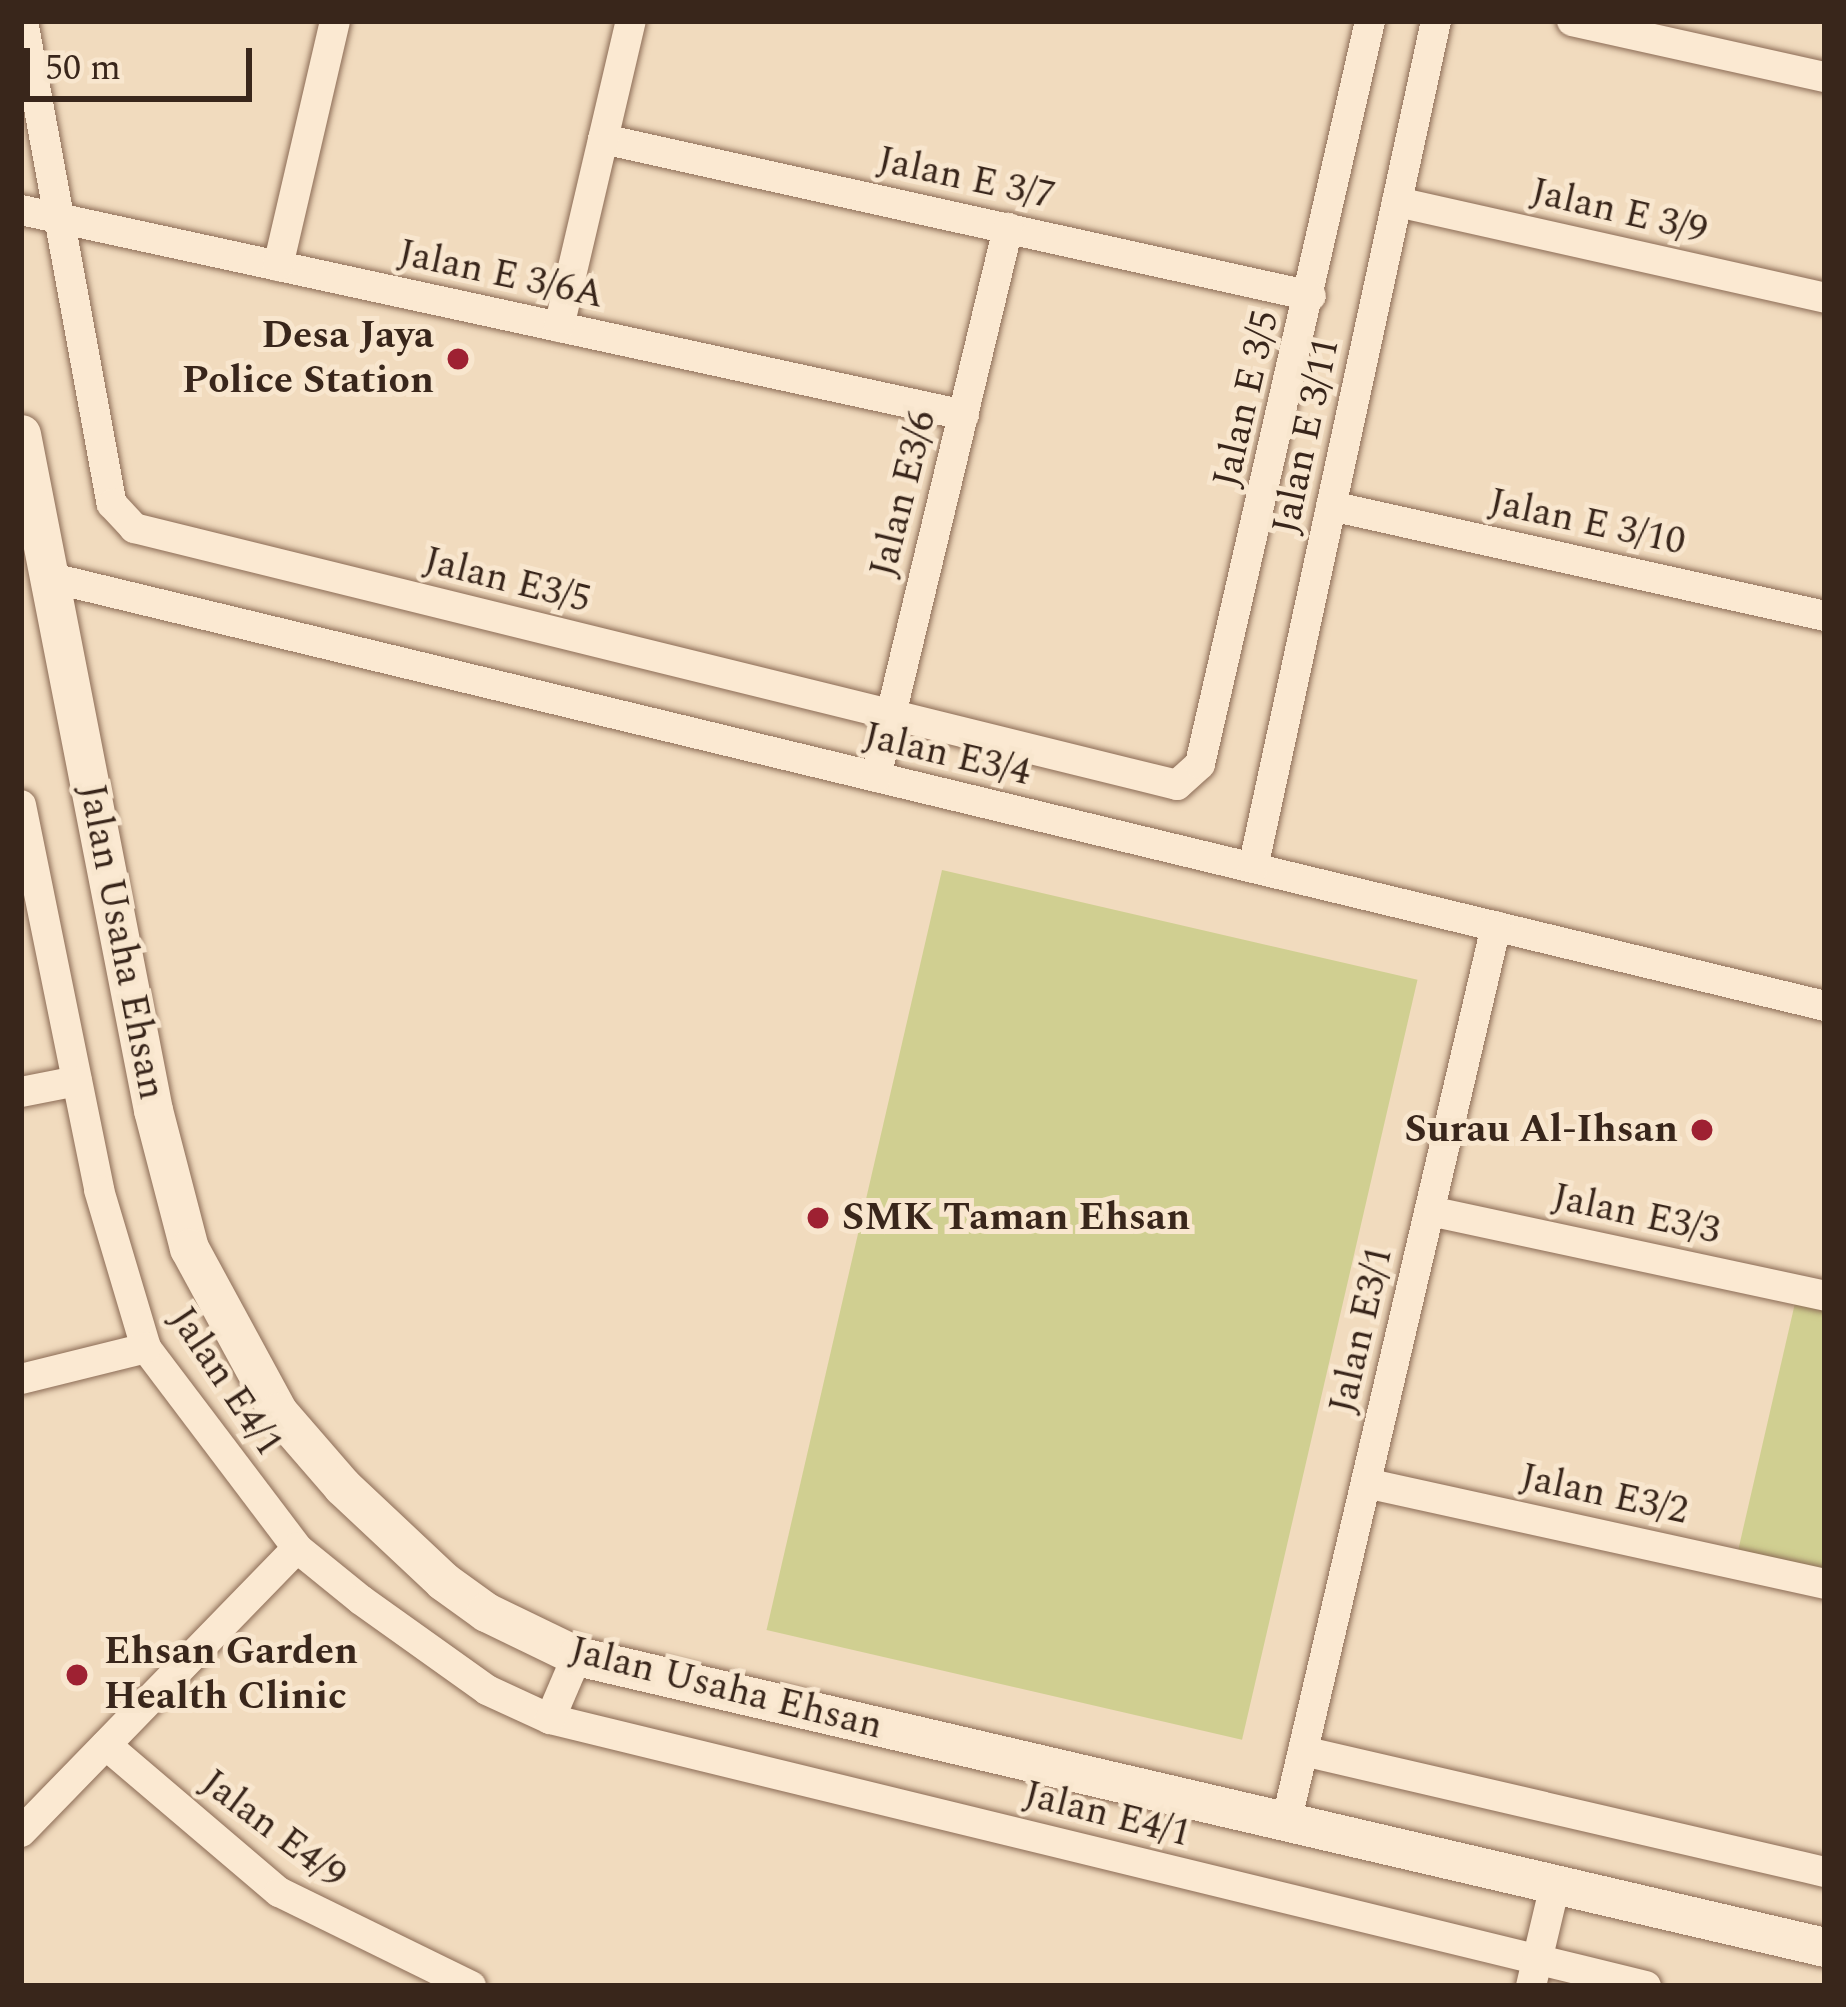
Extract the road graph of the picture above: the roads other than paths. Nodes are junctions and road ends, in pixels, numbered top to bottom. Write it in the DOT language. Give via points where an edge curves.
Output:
graph roads {
  1 [pos="23,21"];
  2 [pos="335,21"];
  3 [pos="631,21"];
  4 [pos="1370,21"];
  5 [pos="1436,21"];
  6 [pos="1572,21"];
  7 [pos="1825,77"];
  8 [pos="603,139"];
  9 [pos="1397,202"];
  10 [pos="21,210"];
  11 [pos="53,217"];
  12 [pos="1007,228"];
  13 [pos="278,266"];
  14 [pos="1311,296"];
  15 [pos="1825,298"];
  16 [pos="559,327"];
  17 [pos="964,415"];
  18 [pos="21,434"];
  19 [pos="1331,506"];
  20 [pos="30,536"];
  21 [pos="52,578"];
  22 [pos="1825,616"];
  23 [pos="891,716"];
  24 [pos="876,777"];
  25 [pos="1177,785"];
  26 [pos="22,811"];
  27 [pos="1253,868"];
  28 [pos="1496,926"];
  29 [pos="1825,1006"];
  30 [pos="77,1082"];
  31 [pos="21,1092"];
  32 [pos="1430,1210"];
  33 [pos="1825,1296"];
  34 [pos="146,1348"];
  35 [pos="21,1379"];
  36 [pos="1366,1483"];
  37 [pos="297,1548"];
  38 [pos="1825,1584"];
  39 [pos="577,1656"];
  40 [pos="550,1719"];
  41 [pos="106,1745"];
  42 [pos="1303,1751"];
  43 [pos="1286,1823"];
  44 [pos="21,1832"];
  45 [pos="1825,1872"];
  46 [pos="1555,1886"];
  47 [pos="1825,1947"];
  48 [pos="1534,1973"];
  49 [pos="471,1986"];
  50 [pos="1646,1986"];
  1 -- 11 [label="street, Jalan E3/5"];
  2 -- 13 [label="street"];
  3 -- 8 [label="street"];
  4 -- 14 [label="street, Jalan E 3/5"];
  5 -- 9 [label="street, Jalan E 3/11"];
  6 -- 7 [label="street"];
  8 -- 12 [label="street, Jalan E 3/7"];
  8 -- 16 [label="street"];
  9 -- 15 [label="street, Jalan E 3/9"];
  9 -- 19 [label="street, Jalan E 3/11"];
  10 -- 11 [label="street, Jalan E 3/6A"];
  11 -- 13 [label="street, Jalan E 3/6A"];
  11 -- 23 [label="street, Jalan E3/5" via="112,504 134,528"];
  12 -- 14 [label="street, Jalan E 3/7"];
  12 -- 17 [label="street, Jalan E3/6"];
  13 -- 16 [label="street, Jalan E 3/6A"];
  14 -- 25 [label="street, Jalan E 3/5" via="1200,764"];
  16 -- 17 [label="street, Jalan E 3/6A"];
  17 -- 23 [label="street, Jalan E3/6"];
  18 -- 20 [label="street, Jalan Usaha Ehsan"];
  19 -- 22 [label="street, Jalan E 3/10"];
  19 -- 27 [label="street, Jalan E 3/11"];
  20 -- 21 [label="street, Jalan Usaha Ehsan"];
  21 -- 24 [label="street, Jalan E3/4"];
  21 -- 39 [label="street, Jalan Usaha Ehsan" via="153,1110 198,1266 278,1412 342,1486 486,1612"];
  23 -- 24 [label="street, Jalan E3/6"];
  23 -- 25 [label="street, Jalan E3/5"];
  24 -- 27 [label="street, Jalan E3/4"];
  26 -- 30 [label="street, Jalan E4/1"];
  27 -- 28 [label="street, Jalan E3/4"];
  28 -- 29 [label="street, Jalan E3/4"];
  28 -- 32 [label="street, Jalan E3/1"];
  30 -- 31 [label="street"];
  30 -- 34 [label="street, Jalan E4/1"];
  32 -- 33 [label="street, Jalan E3/3"];
  32 -- 36 [label="street, Jalan E3/1"];
  34 -- 35 [label="street"];
  34 -- 37 [label="street, Jalan E4/1"];
  36 -- 38 [label="street, Jalan E3/2"];
  36 -- 42 [label="street, Jalan E3/1"];
  37 -- 40 [label="street, Jalan E4/1" via="487,1690"];
  37 -- 41 [label="street"];
  39 -- 40 [label="street"];
  39 -- 43 [label="street, Jalan Usaha Ehsan"];
  40 -- 48 [label="street, Jalan E4/1"];
  41 -- 44 [label="street"];
  41 -- 49 [label="street, Jalan E4/9" via="279,1892"];
  42 -- 43 [label="street, Jalan E3/1"];
  42 -- 45 [label="street"];
  43 -- 46 [label="street, Jalan Usaha Ehsan"];
  46 -- 47 [label="street, Jalan Usaha Ehsan"];
  46 -- 48 [label="street"];
  48 -- 50 [label="street, Jalan E4/1"];
}
